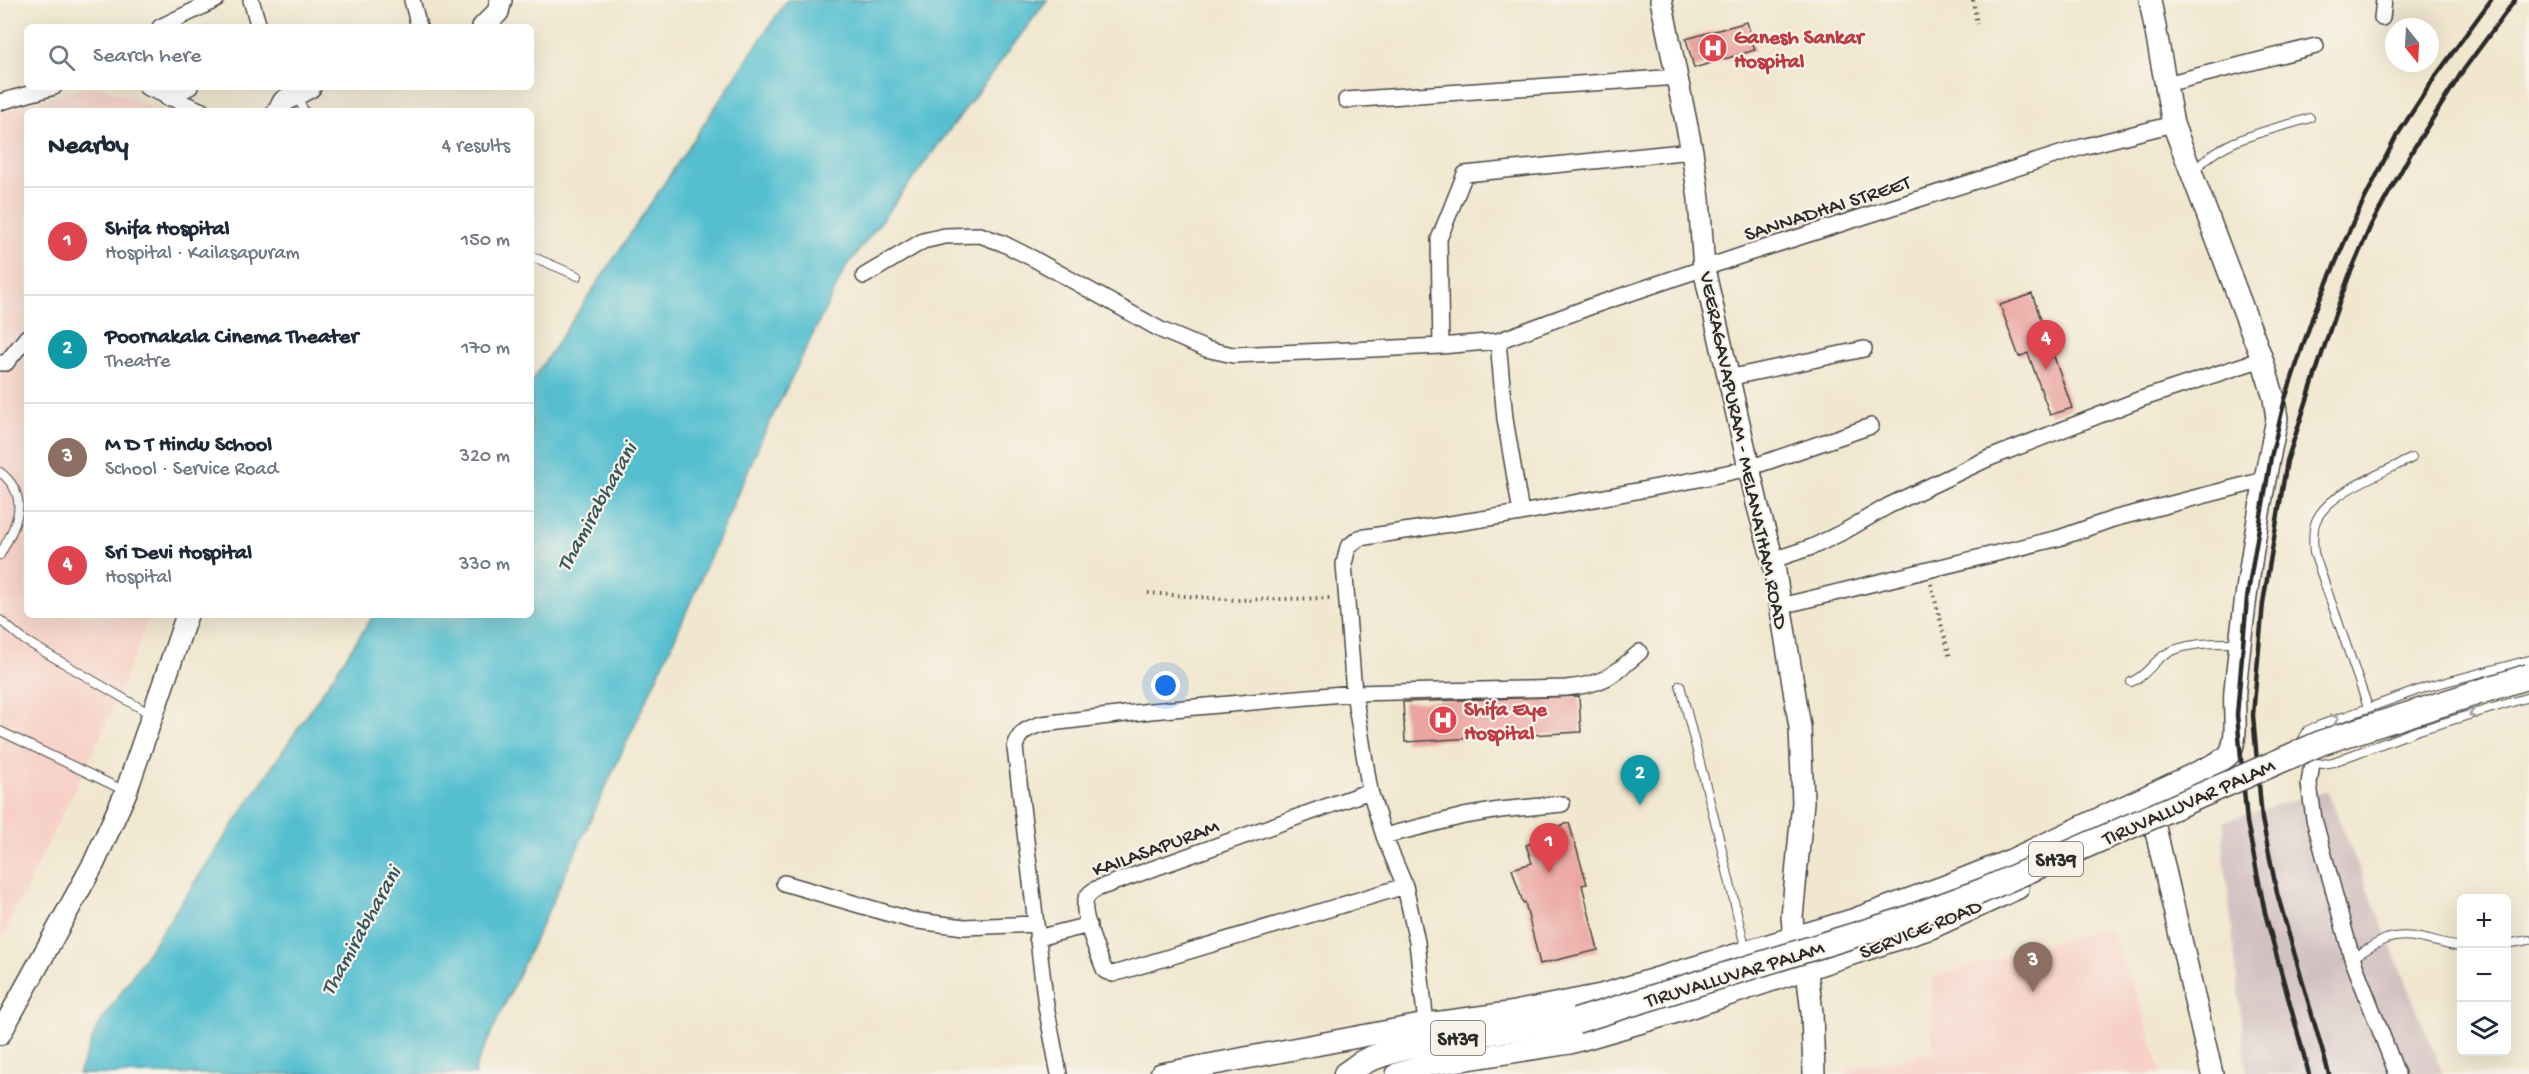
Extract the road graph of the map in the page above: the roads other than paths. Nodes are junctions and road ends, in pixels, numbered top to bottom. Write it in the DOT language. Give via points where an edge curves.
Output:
graph roads {
  1 [pos="216,0"];
  2 [pos="251,0"];
  3 [pos="412,0"];
  4 [pos="501,0"];
  5 [pos="1661,0"];
  6 [pos="2150,0"];
  7 [pos="2384,0"];
  8 [pos="2382,18"];
  9 [pos="166,24"];
  10 [pos="258,24"];
  11 [pos="418,24"];
  12 [pos="486,24"];
  13 [pos="2316,46"];
  14 [pos="1678,77"];
  15 [pos="2166,84"];
  16 [pos="43,90"];
  17 [pos="152,90"];
  18 [pos="183,90"];
  19 [pos="167,98"];
  20 [pos="1346,100"];
  21 [pos="0,102"];
  22 [pos="194,108"];
  23 [pos="2310,118"];
  24 [pos="2173,124"];
  25 [pos="1692,151"];
  26 [pos="2192,175"];
  27 [pos="534,257"];
  28 [pos="1704,269"];
  29 [pos="578,276"];
  30 [pos="864,276"];
  31 [pos="1498,340"];
  32 [pos="24,342"];
  33 [pos="1441,346"];
  34 [pos="1864,349"];
  35 [pos="2262,359"];
  36 [pos="0,363"];
  37 [pos="1728,378"];
  38 [pos="1871,426"];
  39 [pos="2412,458"];
  40 [pos="1749,468"];
  41 [pos="0,472"];
  42 [pos="2264,480"];
  43 [pos="1521,513"];
  44 [pos="0,555"];
  45 [pos="1773,560"];
  46 [pos="1781,606"];
  47 [pos="186,618"];
  48 [pos="0,620"];
  49 [pos="2240,643"];
  50 [pos="1640,652"];
  51 [pos="2529,660"];
  52 [pos="2529,676"];
  53 [pos="2131,682"];
  54 [pos="1680,685"];
  55 [pos="1354,693"];
  56 [pos="2529,697"];
  57 [pos="2368,707"];
  58 [pos="154,715"];
  59 [pos="0,731"];
  60 [pos="2310,760"];
  61 [pos="2296,762"];
  62 [pos="1370,791"];
  63 [pos="126,792"];
  64 [pos="2148,795"];
  65 [pos="2220,795"];
  66 [pos="1562,804"];
  67 [pos="2153,825"];
  68 [pos="1384,836"];
  69 [pos="784,883"];
  70 [pos="1405,886"];
  71 [pos="1089,925"];
  72 [pos="1037,931"];
  73 [pos="1794,938"];
  74 [pos="2529,940"];
  75 [pos="2511,943"];
  76 [pos="2457,946"];
  77 [pos="1746,952"];
  78 [pos="2352,958"];
  79 [pos="1807,971"];
  80 [pos="1426,1024"];
  81 [pos="0,1034"];
  82 [pos="1059,1074"];
  83 [pos="1161,1074"];
  84 [pos="1346,1074"];
  85 [pos="1397,1074"];
  86 [pos="1814,1074"];
  87 [pos="2212,1074"];
  88 [pos="2397,1074"];
  1 -- 9 [label="street"];
  2 -- 10 [label="street"];
  3 -- 11 [label="street"];
  4 -- 12 [label="main road" via="498,12"];
  5 -- 14 [label="main road, VEERAGAVAPURAM - MELANATHAM ROAD"];
  6 -- 15 [label="main road"];
  7 -- 8 [label="street"];
  13 -- 15 [label="street"];
  14 -- 20 [label="street"];
  14 -- 25 [label="main road, VEERAGAVAPURAM - MELANATHAM ROAD"];
  15 -- 24 [label="main road"];
  16 -- 21 [label="street"];
  17 -- 19 [label="street"];
  18 -- 19 [label="street"];
  19 -- 22 [label="street"];
  23 -- 26 [label="lane" via="2228,146 2201,163"];
  24 -- 26 [label="main road"];
  24 -- 28 [label="street, SANNADHAI STREET" via="2082,147"];
  25 -- 28 [label="main road, VEERAGAVAPURAM - MELANATHAM ROAD"];
  25 -- 33 [label="street" via="1465,174 1439,239"];
  26 -- 35 [label="main road"];
  27 -- 29 [label="lane"];
  28 -- 31 [label="street, SANNADHAI STREET"];
  28 -- 37 [label="main road, VEERAGAVAPURAM - MELANATHAM ROAD"];
  30 -- 33 [label="street, SANNADHAI STREET" via="923,241 980,235 1034,259 1161,330 1233,356"];
  31 -- 33 [label="street, SANNADHAI STREET"];
  31 -- 43 [label="street" via="1505,419"];
  32 -- 36 [label="street" via="6,363"];
  34 -- 37 [label="street"];
  35 -- 42 [label="main road" via="2277,419"];
  35 -- 45 [label="street" via="2142,399 1987,459 1812,547"];
  37 -- 40 [label="main road, VEERAGAVAPURAM - MELANATHAM ROAD"];
  38 -- 40 [label="street"];
  39 -- 57 [label="lane" via="2326,506 2316,521 2313,536 2314,553"];
  40 -- 43 [label="street"];
  40 -- 45 [label="main road, VEERAGAVAPURAM - MELANATHAM ROAD"];
  41 -- 44 [label="lane" via="12,481 19,510"];
  42 -- 46 [label="street" via="2124,516 2059,538"];
  42 -- 49 [label="main road"];
  43 -- 55 [label="street" via="1359,538 1348,547 1344,564"];
  45 -- 46 [label="main road, VEERAGAVAPURAM - MELANATHAM ROAD"];
  46 -- 73 [label="main road, VEERAGAVAPURAM - MELANATHAM ROAD" via="1801,738 1803,802 1792,916"];
  47 -- 58 [label="main road"];
  48 -- 58 [label="lane" via="24,640"];
  49 -- 53 [label="lane" via="2172,651"];
  49 -- 64 [label="main road" via="2229,754"];
  50 -- 55 [label="street" via="1609,678 1593,685"];
  51 -- 57 [label="lane"];
  52 -- 84 [label="main road, TIRUVALLUVAR PALAM / SH39, bridge" via="2323,742 1961,899 1900,921 1576,1021 1404,1049 1368,1060"];
  54 -- 77 [label="lane"];
  55 -- 62 [label="street"];
  55 -- 72 [label="street" via="1151,711 1026,729 1017,738 1015,748"];
  56 -- 60 [label="lane, one-way" via="2416,731 2333,762"];
  60 -- 57 [label="lane, one-way" via="2302,741 2308,730"];
  58 -- 63 [label="main road"];
  59 -- 63 [label="lane"];
  60 -- 61 [label="lane"];
  60 -- 78 [label="street" via="2314,819"];
  62 -- 68 [label="street"];
  62 -- 71 [label="street, KAILASAPURAM" via="1095,889 1084,902"];
  63 -- 81 [label="main road" via="94,863"];
  64 -- 67 [label="main road"];
  64 -- 73 [label="main road" via="2011,860"];
  65 -- 67 [label="main road, SERVICE ROAD"];
  66 -- 68 [label="street" via="1473,814"];
  67 -- 79 [label="main road, SERVICE ROAD" via="1931,928"];
  67 -- 87 [label="main road"];
  68 -- 70 [label="street"];
  69 -- 72 [label="street" via="911,920"];
  70 -- 71 [label="street, KAILASAPURAM" via="1113,974 1105,971"];
  70 -- 80 [label="street" via="1417,942"];
  71 -- 72 [label="street"];
  72 -- 82 [label="street"];
  73 -- 77 [label="main road"];
  73 -- 79 [label="main road, VEERAGAVAPURAM - MELANATHAM ROAD"];
  74 -- 75 [label="lane"];
  76 -- 78 [label="lane" via="2397,936"];
  77 -- 80 [label="main road" via="1601,995"];
  78 -- 88 [label="street"];
  79 -- 85 [label="main road, SERVICE ROAD" via="1570,1043 1422,1066"];
  79 -- 86 [label="main road, VEERAGAVAPURAM - MELANATHAM ROAD"];
  80 -- 83 [label="main road"];
}
